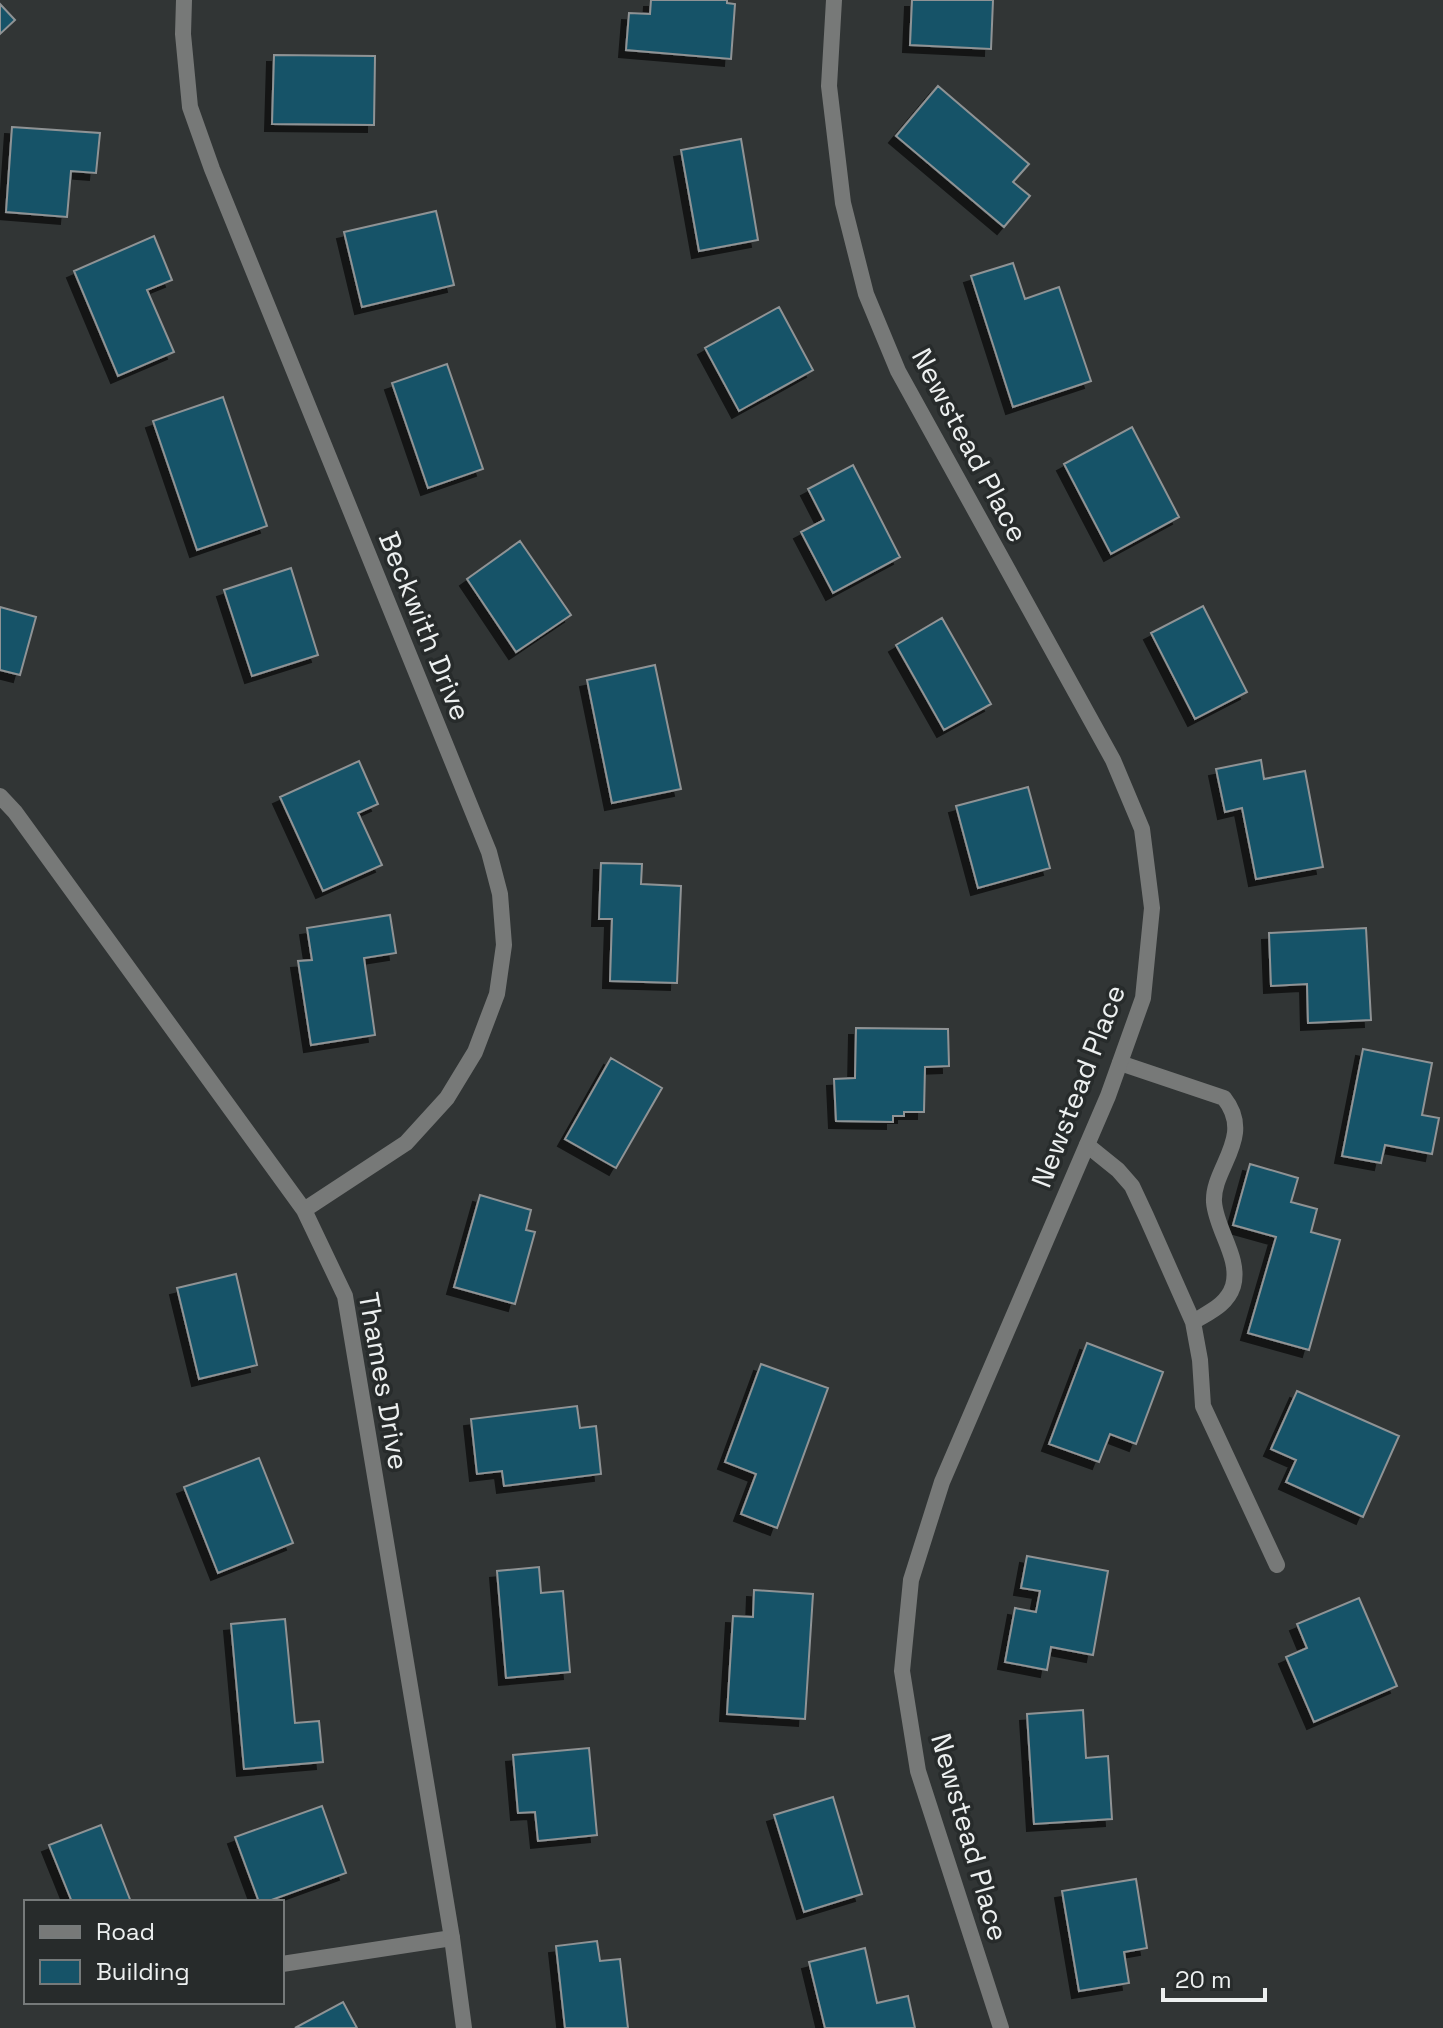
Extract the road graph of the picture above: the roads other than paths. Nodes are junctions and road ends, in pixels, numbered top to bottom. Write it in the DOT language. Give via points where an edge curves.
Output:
graph roads {
  1 [pos="184,0"];
  2 [pos="834,0"];
  3 [pos="0,796"];
  4 [pos="1120,1063"];
  5 [pos="1087,1145"];
  6 [pos="304,1210"];
  7 [pos="1193,1322"];
  8 [pos="1277,1565"];
  9 [pos="452,1938"];
  10 [pos="284,1964"];
  11 [pos="464,2028"];
  12 [pos="1001,2028"];
  1 -- 6 [label="street, Beckwith Drive" via="190,107 489,852 500,894 504,945 497,994 475,1052 447,1098 406,1143"];
  2 -- 4 [label="street, Newstead Place" via="829,86 843,203 866,294 898,371 1113,760 1142,829 1152,908 1143,998"];
  3 -- 6 [label="street, Thames Drive"];
  4 -- 5 [label="street, Newstead Place"];
  4 -- 7 [label="street" via="1224,1098 1233,1109 1231,1154 1214,1204 1234,1281 1221,1305"];
  5 -- 7 [label="street" via="1132,1186"];
  5 -- 12 [label="street, Newstead Place" via="942,1482 911,1580 902,1671 918,1771"];
  6 -- 9 [label="street, Thames Drive" via="345,1296"];
  7 -- 8 [label="street" via="1203,1406"];
  9 -- 10 [label="street"];
  9 -- 11 [label="street, Thames Drive"];
}
